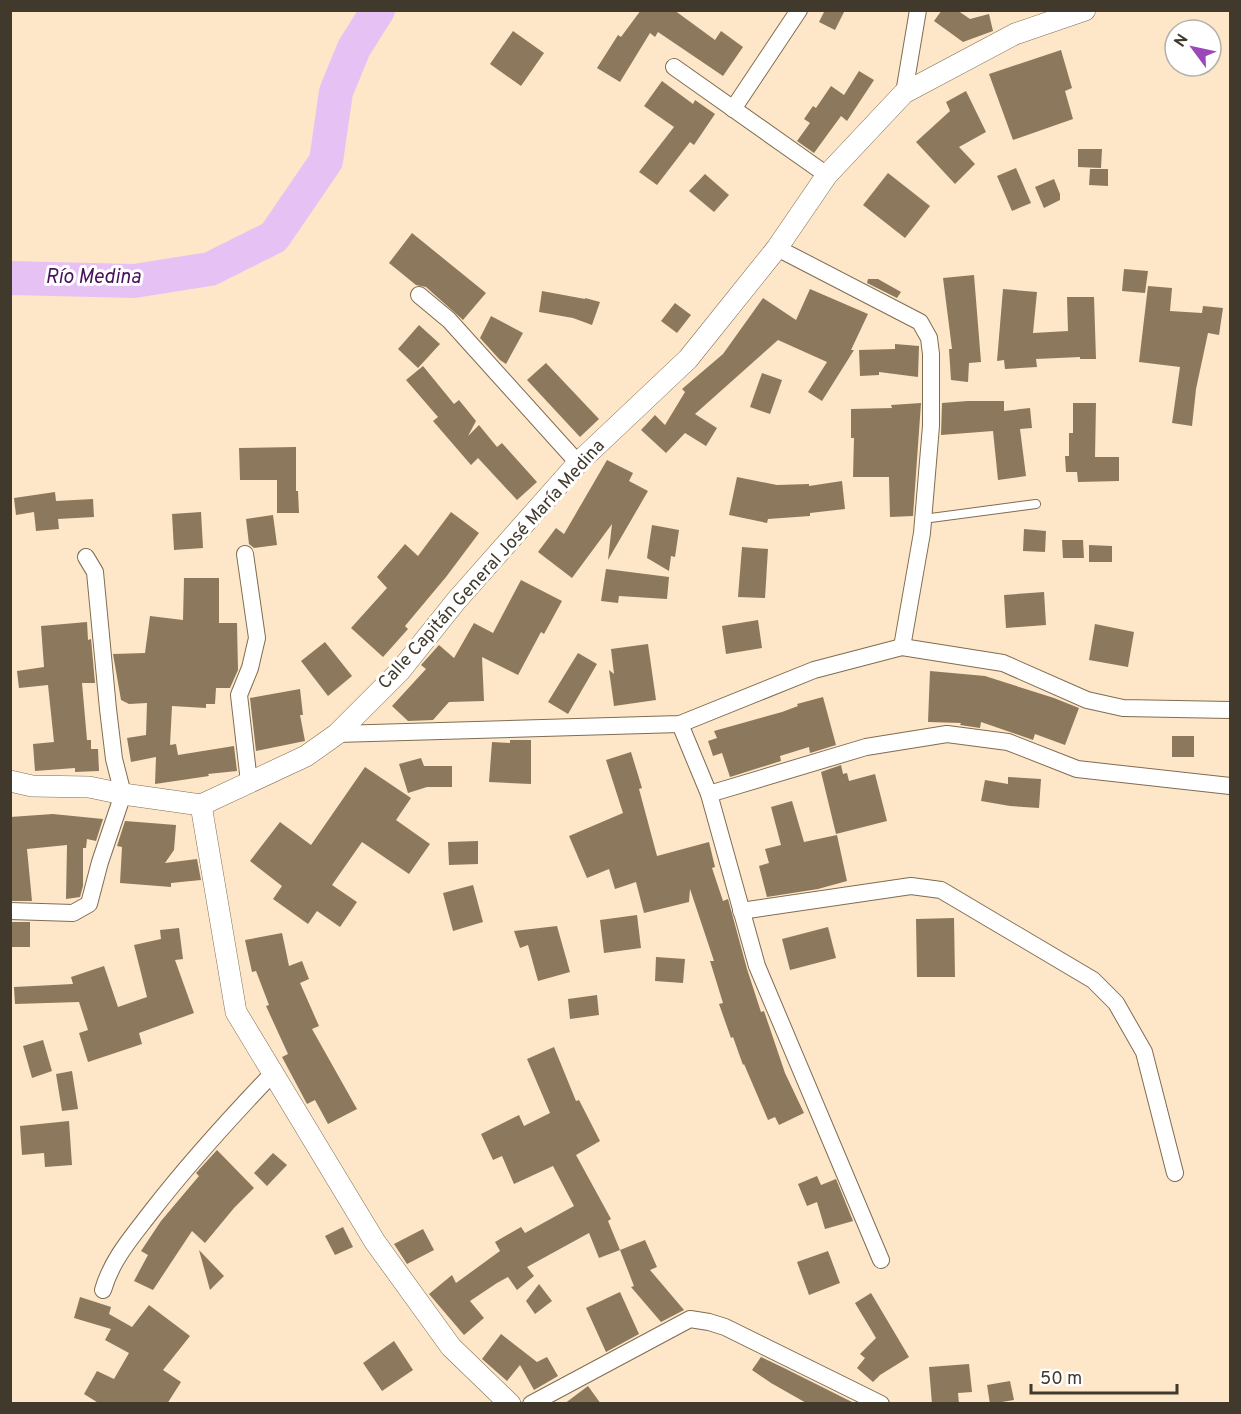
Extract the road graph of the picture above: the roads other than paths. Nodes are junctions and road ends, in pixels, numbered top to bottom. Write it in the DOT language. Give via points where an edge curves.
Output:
graph roads {
  1 [pos="799,10"];
  2 [pos="918,10"];
  3 [pos="1085,10"];
  4 [pos="674,67"];
  5 [pos="904,93"];
  6 [pos="733,109"];
  7 [pos="827,174"];
  8 [pos="777,249"];
  9 [pos="419,294"];
  10 [pos="578,463"];
  11 [pos="1036,504"];
  12 [pos="923,519"];
  13 [pos="244,554"];
  14 [pos="86,557"];
  15 [pos="902,647"];
  16 [pos="1230,710"];
  17 [pos="680,724"];
  18 [pos="337,734"];
  19 [pos="10,781"];
  20 [pos="249,782"];
  21 [pos="1230,786"];
  22 [pos="123,794"];
  23 [pos="709,794"];
  24 [pos="201,805"];
  25 [pos="10,911"];
  26 [pos="741,911"];
  27 [pos="273,1073"];
  28 [pos="1175,1173"];
  29 [pos="881,1260"];
  30 [pos="103,1290"];
  31 [pos="510,1404"];
  32 [pos="531,1404"];
  33 [pos="881,1404"];
  1 -- 6 [label="street"];
  2 -- 5 [label="street"];
  3 -- 5 [label="street, Calle Capitán General José María Medina" via="1015,34"];
  4 -- 6 [label="street"];
  5 -- 7 [label="street, Calle Capitán General José María Medina"];
  6 -- 7 [label="street"];
  7 -- 8 [label="street, Calle Capitán General José María Medina"];
  8 -- 10 [label="street, Calle Capitán General José María Medina" via="688,359"];
  8 -- 12 [label="street" via="920,322 925,330 931,354 932,426"];
  9 -- 10 [label="street" via="449,320"];
  10 -- 18 [label="street, Calle Capitán General José María Medina" via="400,671"];
  11 -- 12 [label="lane"];
  12 -- 15 [label="street"];
  13 -- 20 [label="street" via="257,638 240,695"];
  14 -- 22 [label="street" via="94,572 114,759"];
  15 -- 16 [label="street" via="1003,663 1087,700 1123,708"];
  15 -- 17 [label="street" via="814,670"];
  17 -- 18 [label="street"];
  17 -- 23 [label="street"];
  18 -- 20 [label="street, Calle Capitán General José María Medina" via="306,756"];
  19 -- 22 [label="street" via="32,786 89,787"];
  20 -- 24 [label="street, Calle Capitán General José María Medina"];
  21 -- 23 [label="street" via="1077,769 1008,742 947,735 866,747"];
  22 -- 24 [label="street"];
  22 -- 25 [label="street" via="89,904 73,913"];
  23 -- 26 [label="street"];
  24 -- 27 [label="street" via="236,1012"];
  26 -- 28 [label="street" via="911,886 941,890 1093,980 1116,1003 1144,1052"];
  26 -- 29 [label="street" via="757,966"];
  27 -- 30 [label="street" via="187,1167 117,1256"];
  27 -- 31 [label="street" via="375,1242 451,1347"];
  32 -- 33 [label="street" via="690,1319 725,1327"];
}
